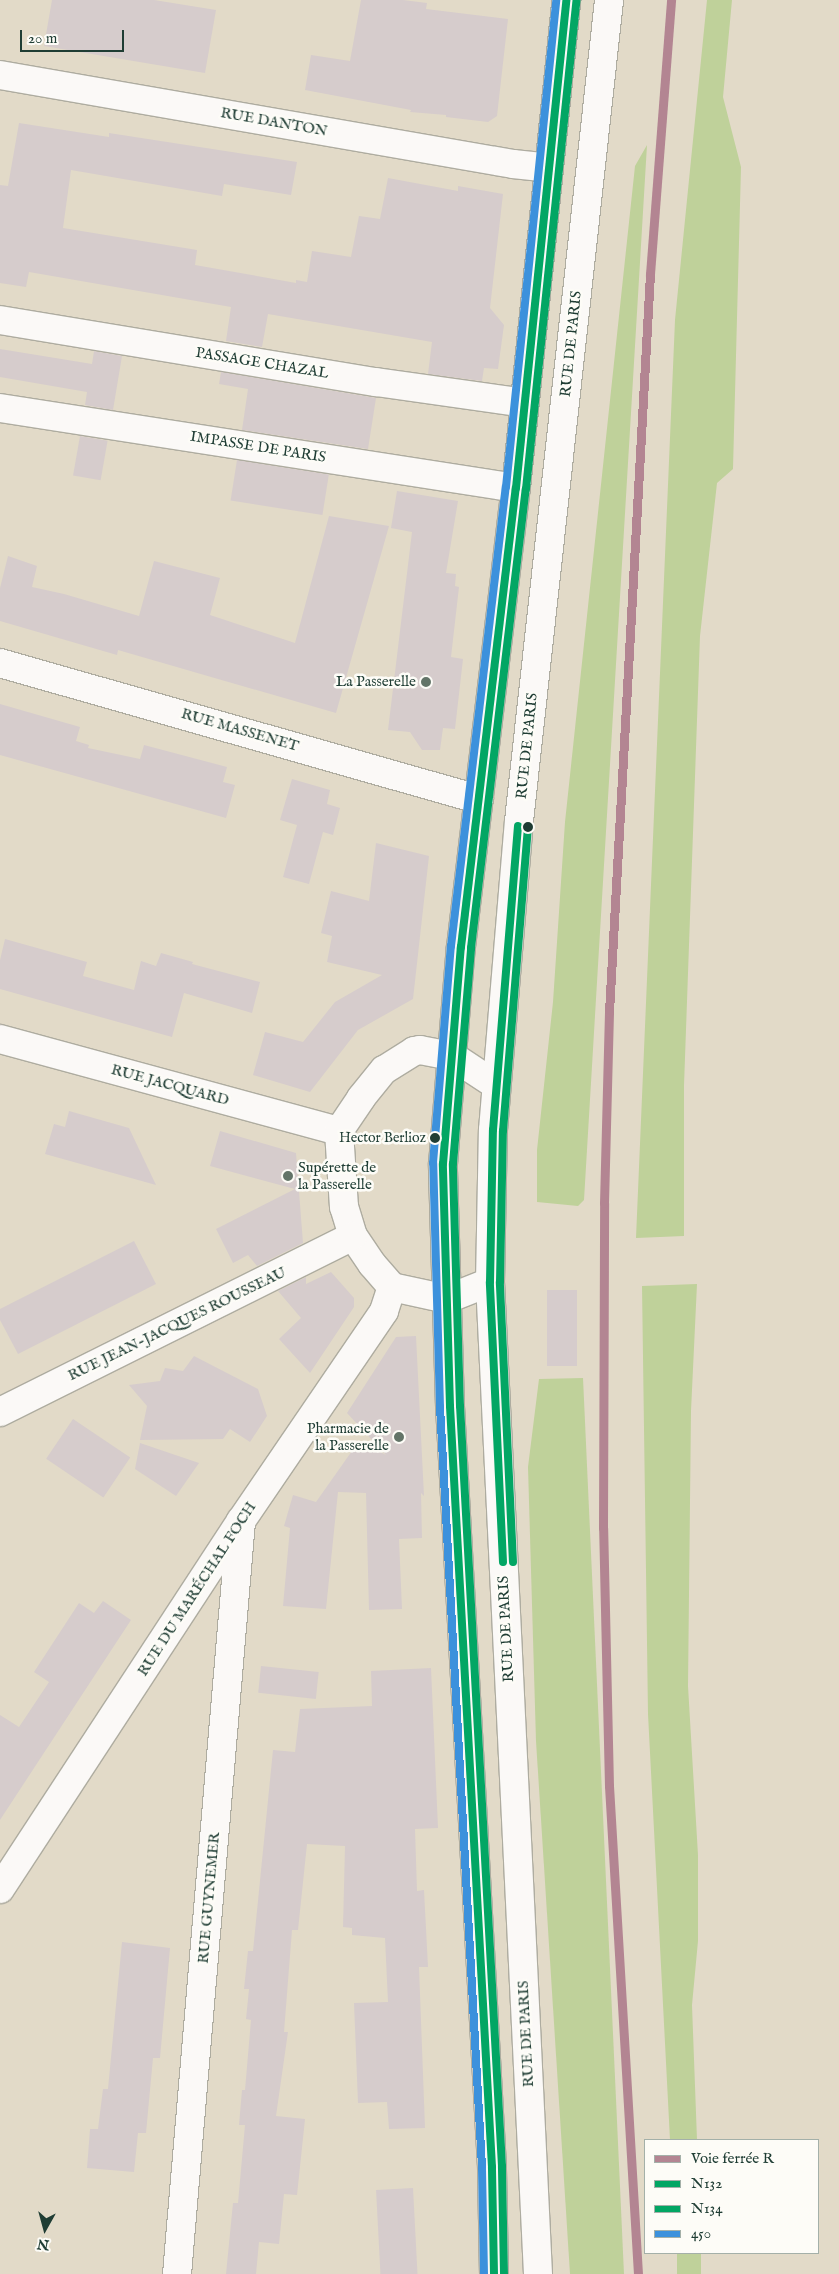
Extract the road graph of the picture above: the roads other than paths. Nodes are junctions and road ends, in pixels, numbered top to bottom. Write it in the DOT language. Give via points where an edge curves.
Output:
graph roads {
  1 [pos="566,0"];
  2 [pos="608,0"];
  3 [pos="0,74"];
  4 [pos="549,168"];
  5 [pos="0,320"];
  6 [pos="525,403"];
  7 [pos="0,408"];
  8 [pos="516,488"];
  9 [pos="0,663"];
  10 [pos="479,798"];
  11 [pos="0,1039"];
  12 [pos="452,1056"];
  13 [pos="496,1085"];
  14 [pos="339,1131"];
  15 [pos="353,1236"];
  16 [pos="490,1282"];
  17 [pos="392,1287"];
  18 [pos="447,1299"];
  19 [pos="0,1412"];
  20 [pos="241,1521"];
  21 [pos="0,1890"];
  22 [pos="177,2274"];
  23 [pos="494,2274"];
  24 [pos="538,2274"];
  1 -- 4 [label="street"];
  2 -- 13 [label="street, RUE DE PARIS" via="518,822"];
  3 -- 4 [label="street, RUE DANTON"];
  4 -- 6 [label="street"];
  5 -- 6 [label="street, PASSAGE CHAZAL" via="376,382"];
  6 -- 8 [label="street"];
  7 -- 8 [label="street, IMPASSE DE PARIS"];
  8 -- 10 [label="street"];
  9 -- 10 [label="street, RUE MASSENET"];
  10 -- 12 [label="street"];
  11 -- 14 [label="street, RUE JACQUARD"];
  12 -- 13 [label="street"];
  12 -- 14 [label="street" via="420,1050 384,1070"];
  12 -- 18 [label="street" via="442,1164"];
  13 -- 16 [label="street, RUE DE PARIS"];
  14 -- 15 [label="street" via="344,1207"];
  15 -- 17 [label="street"];
  15 -- 19 [label="street, RUE JEAN-JACQUES ROUSSEAU"];
  16 -- 18 [label="street"];
  16 -- 24 [label="street, RUE DE PARIS"];
  17 -- 18 [label="street"];
  17 -- 20 [label="street, RUE DU MARÉCHAL FOCH" via="384,1311"];
  18 -- 23 [label="street" via="451,1426 492,2167"];
  20 -- 21 [label="street, RUE DU MARÉCHAL FOCH"];
  20 -- 22 [label="street, RUE GUYNEMER"];
}
